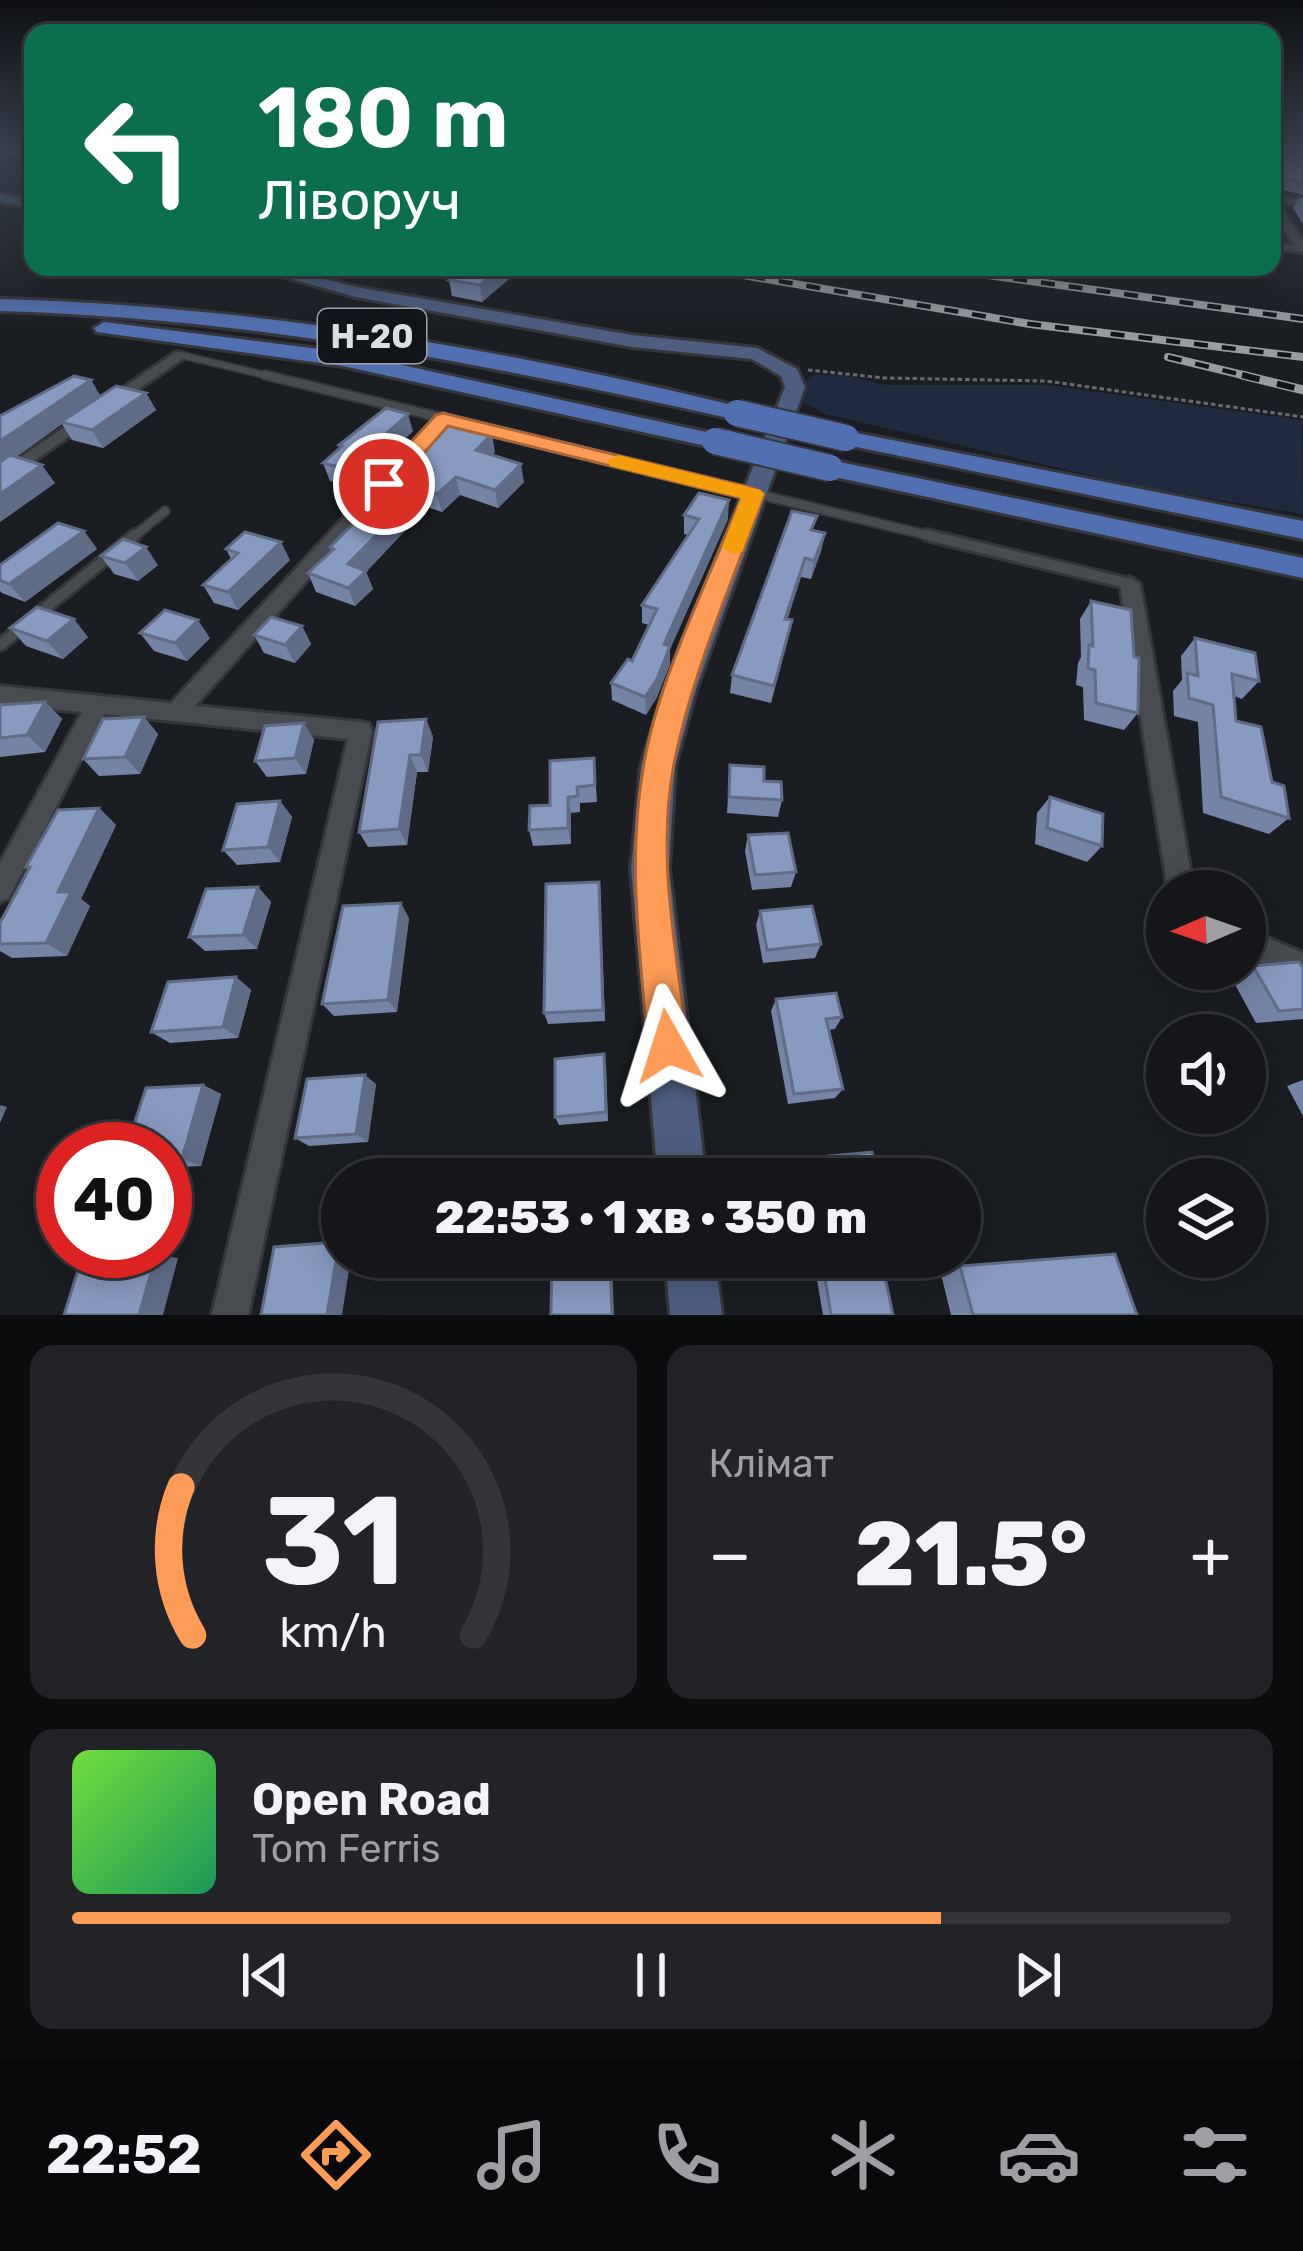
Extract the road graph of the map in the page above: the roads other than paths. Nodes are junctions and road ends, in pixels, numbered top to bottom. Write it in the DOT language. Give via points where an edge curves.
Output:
graph roads {
  1 [pos="1281,215"];
  2 [pos="1303,249"];
  3 [pos="293,276"];
  4 [pos="0,305"];
  5 [pos="0,326"];
  6 [pos="181,355"];
  7 [pos="443,419"];
  8 [pos="0,479"];
  9 [pos="753,494"];
  10 [pos="165,511"];
  11 [pos="1303,530"];
  12 [pos="1303,568"];
  13 [pos="1130,584"];
  14 [pos="0,645"];
  15 [pos="0,695"];
  16 [pos="98,704"];
  17 [pos="176,712"];
  18 [pos="1178,870"];
  19 [pos="0,889"];
  20 [pos="1266,951"];
  21 [pos="1303,967"];
  22 [pos="680,1158"];
  23 [pos="692,1278"];
  24 [pos="230,1315"];
  25 [pos="696,1315"];
  1 -- 2 [label="street"];
  3 -- 9 [label="street" via="610,337 757,354 790,373 795,387"];
  4 -- 11 [label="main road, Н-20, bridge" via="176,311 368,336"];
  5 -- 12 [label="main road, Н-20, bridge" via="281,349"];
  6 -- 7 [label="lane"];
  6 -- 8 [label="street"];
  7 -- 9 [label="lane"];
  7 -- 17 [label="street"];
  9 -- 13 [label="lane"];
  9 -- 22 [label="street" via="658,766 650,869"];
  10 -- 14 [label="lane"];
  13 -- 18 [label="street"];
  15 -- 16 [label="street"];
  16 -- 17 [label="street"];
  16 -- 19 [label="street"];
  17 -- 24 [label="street" via="361,731"];
  20 -- 21 [label="street"];
  23 -- 25 [label="street"];
}
